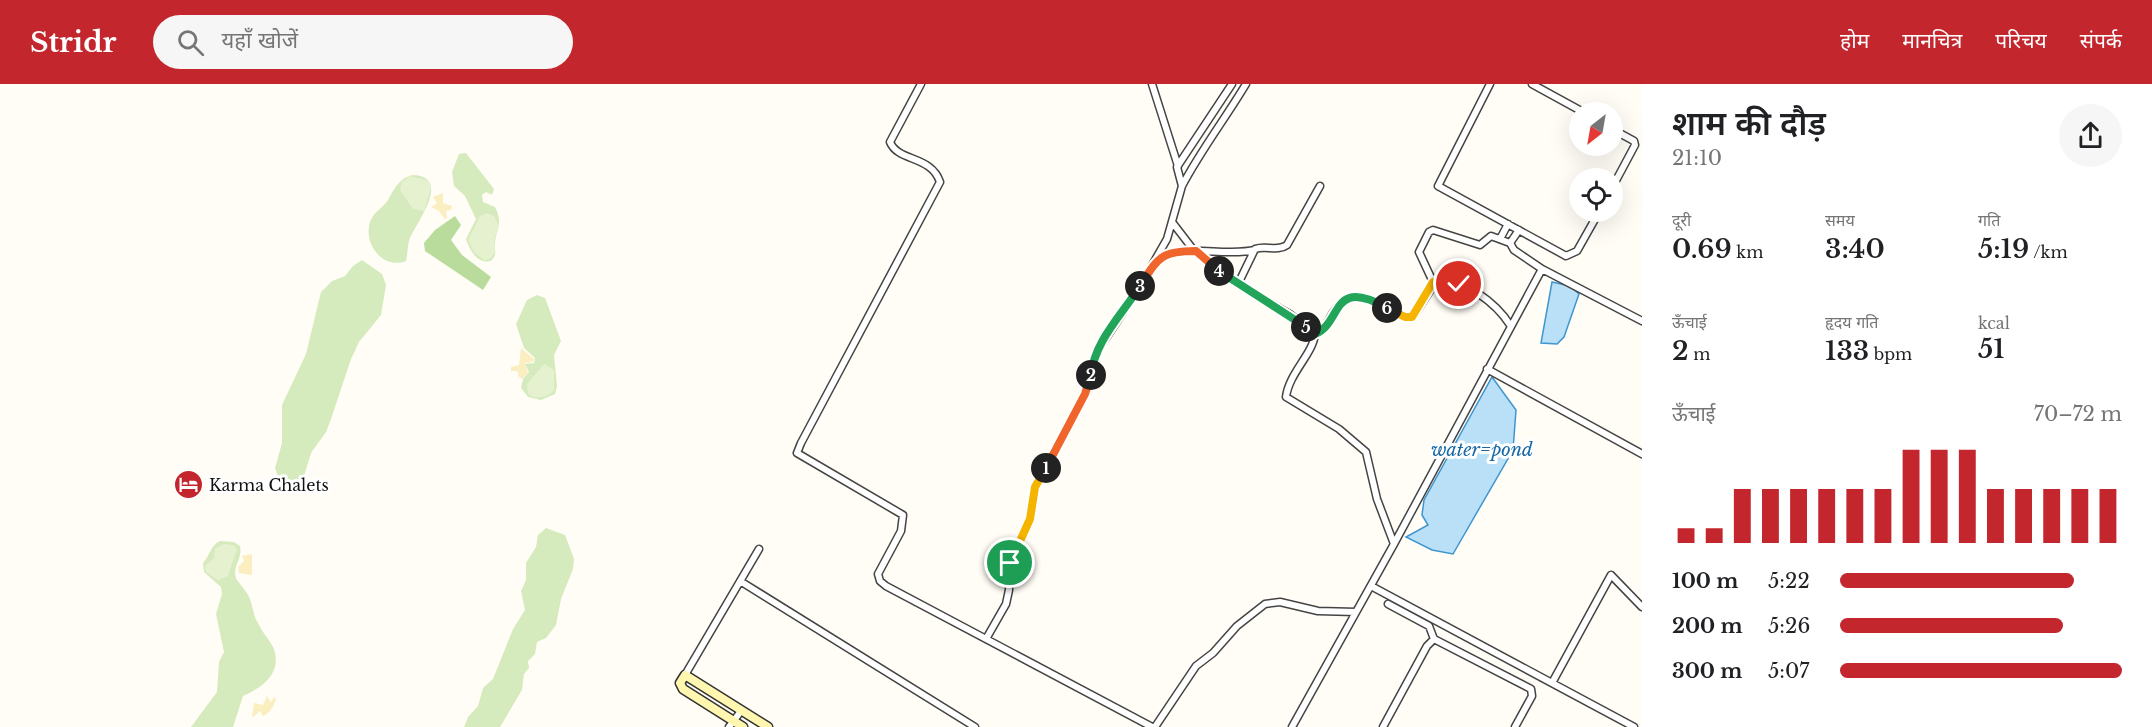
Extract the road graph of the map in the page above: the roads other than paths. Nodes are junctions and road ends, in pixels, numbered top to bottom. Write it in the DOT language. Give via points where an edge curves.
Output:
graph roads {
  1 [pos="921,84"];
  2 [pos="1152,84"];
  3 [pos="1232,84"];
  4 [pos="1246,84"];
  5 [pos="1490,84"];
  6 [pos="1532,84"];
  7 [pos="1569,104"];
  8 [pos="1623,135"];
  9 [pos="1178,166"];
  10 [pos="1623,168"];
  11 [pos="1182,186"];
  12 [pos="1320,186"];
  13 [pos="1172,222"];
  14 [pos="1593,222"];
  15 [pos="1508,224"];
  16 [pos="1519,230"];
  17 [pos="1500,239"];
  18 [pos="1510,243"];
  19 [pos="1255,249"];
  20 [pos="1196,251"];
  21 [pos="1158,259"];
  22 [pos="1542,269"];
  23 [pos="1433,282"];
  24 [pos="1238,284"];
  25 [pos="1642,321"];
  26 [pos="1510,325"];
  27 [pos="1315,334"];
  28 [pos="1487,369"];
  29 [pos="1642,454"];
  30 [pos="1394,544"];
  31 [pos="759,549"];
  32 [pos="740,580"];
  33 [pos="1371,586"];
  34 [pos="1388,604"];
  35 [pos="1642,607"];
  36 [pos="1356,612"];
  37 [pos="986,639"];
  38 [pos="1434,639"];
  39 [pos="686,675"];
  40 [pos="1552,683"];
  41 [pos="741,711"];
  42 [pos="731,724"];
  43 [pos="743,727"];
  44 [pos="768,727"];
  45 [pos="975,727"];
  46 [pos="1154,727"];
  47 [pos="1292,727"];
  48 [pos="1384,727"];
  49 [pos="1515,727"];
  50 [pos="1634,727"];
  1 -- 37 [label="street" via="890,142 895,150 933,169 940,182 797,453 903,515 901,531 878,574 880,581"];
  2 -- 9 [label="street"];
  3 -- 9 [label="street"];
  4 -- 11 [label="street"];
  5 -- 15 [label="street" via="1438,186"];
  6 -- 7 [label="street"];
  8 -- 10 [label="street" via="1635,145"];
  9 -- 11 [label="street"];
  11 -- 13 [label="street"];
  12 -- 19 [label="street" via="1287,245"];
  13 -- 20 [label="street"];
  13 -- 21 [label="street"];
  14 -- 16 [label="street" via="1571,256 1560,254"];
  15 -- 16 [label="street"];
  15 -- 17 [label="street"];
  16 -- 18 [label="street"];
  17 -- 18 [label="street"];
  17 -- 23 [label="street" via="1491,236 1480,245 1429,232 1419,252"];
  18 -- 22 [label="street"];
  19 -- 20 [label="street" via="1224,254"];
  19 -- 24 [label="street"];
  20 -- 21 [label="street" via="1170,252"];
  20 -- 24 [label="street"];
  21 -- 37 [label="street" via="1098,350 1085,394 1035,487 1030,519 1009,568 1006,604"];
  22 -- 25 [label="street"];
  22 -- 26 [label="street"];
  23 -- 26 [label="street" via="1443,279 1459,284 1495,306"];
  23 -- 27 [label="street" via="1412,317 1355,298 1339,304 1324,328"];
  24 -- 27 [label="street"];
  26 -- 28 [label="street"];
  27 -- 30 [label="street" via="1286,398 1339,429 1366,452 1377,499"];
  28 -- 29 [label="street"];
  28 -- 30 [label="street"];
  30 -- 33 [label="street"];
  31 -- 32 [label="street"];
  32 -- 39 [label="street"];
  32 -- 45 [label="street"];
  33 -- 36 [label="street"];
  33 -- 40 [label="street"];
  34 -- 38 [label="street" via="1429,626"];
  35 -- 40 [label="street" via="1611,575"];
  36 -- 46 [label="street" via="1318,611 1280,602 1265,604 1196,666"];
  36 -- 47 [label="street"];
  37 -- 46 [label="street"];
  38 -- 48 [label="street"];
  38 -- 49 [label="street" via="1531,689"];
  39 -- 41 [label="street"];
  39 -- 42 [label="street" via="680,683 683,689"];
  40 -- 50 [label="street"];
  41 -- 42 [label="street"];
  41 -- 44 [label="street"];
  42 -- 43 [label="street"];
}
